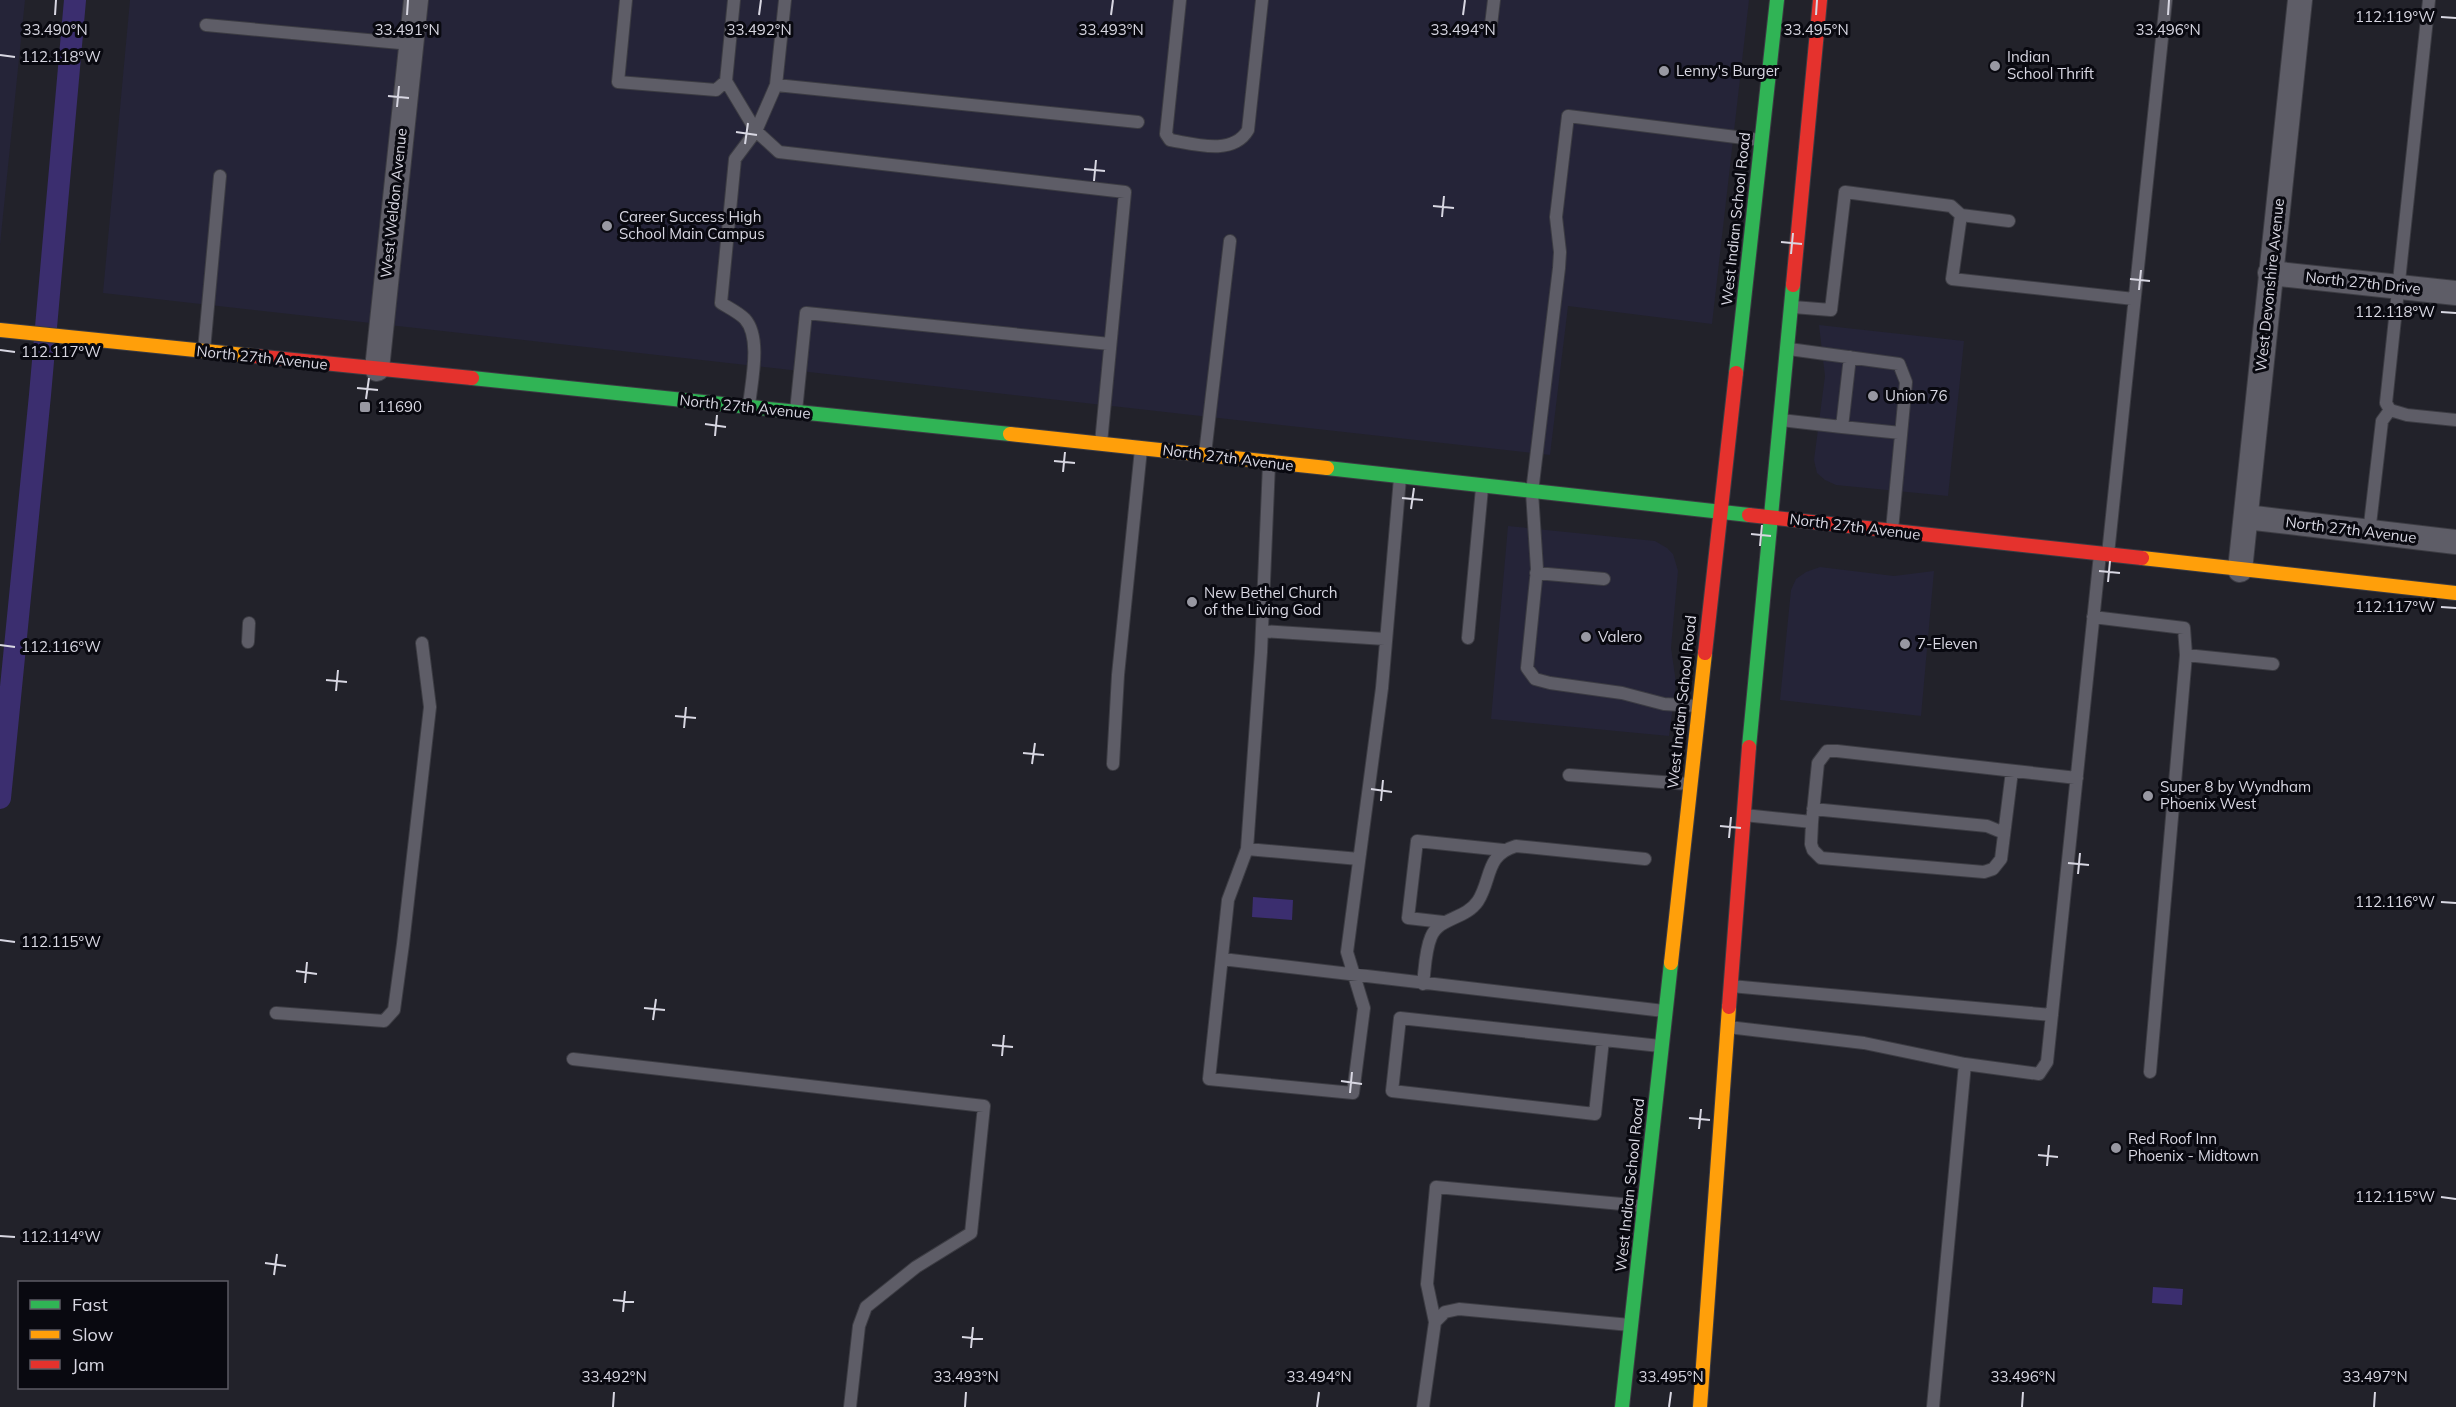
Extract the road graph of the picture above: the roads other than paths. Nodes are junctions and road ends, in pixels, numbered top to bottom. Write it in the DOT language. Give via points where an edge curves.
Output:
graph roads {
  1 [pos="416,0"];
  2 [pos="626,0"];
  3 [pos="734,0"];
  4 [pos="785,0"];
  5 [pos="1180,0"];
  6 [pos="1262,0"];
  7 [pos="1494,0"];
  8 [pos="1777,0"];
  9 [pos="1820,0"];
  10 [pos="2166,0"];
  11 [pos="2300,0"];
  12 [pos="2429,0"];
  13 [pos="206,25"];
  14 [pos="1491,25"];
  15 [pos="411,44"];
  16 [pos="726,81"];
  17 [pos="776,85"];
  18 [pos="1138,122"];
  19 [pos="756,131"];
  20 [pos="1761,140"];
  21 [pos="220,176"];
  22 [pos="1961,215"];
  23 [pos="2009,221"];
  24 [pos="1230,241"];
  25 [pos="2270,273"];
  26 [pos="2397,287"];
  27 [pos="2456,293"];
  28 [pos="2134,299"];
  29 [pos="1791,307"];
  30 [pos="0,330"];
  31 [pos="1110,344"];
  32 [pos="1787,349"];
  33 [pos="204,351"];
  34 [pos="1850,357"];
  35 [pos="376,369"];
  36 [pos="749,408"];
  37 [pos="2390,410"];
  38 [pos="796,412"];
  39 [pos="1780,420"];
  40 [pos="2456,420"];
  41 [pos="1842,427"];
  42 [pos="1901,434"];
  43 [pos="1101,444"];
  44 [pos="1141,448"];
  45 [pos="1205,456"];
  46 [pos="1269,463"];
  47 [pos="1400,477"];
  48 [pos="1482,487"];
  49 [pos="1532,492"];
  50 [pos="1719,512"];
  51 [pos="1771,517"];
  52 [pos="2246,517"];
  53 [pos="1892,531"];
  54 [pos="2369,533"];
  55 [pos="2456,542"];
  56 [pos="2104,554"];
  57 [pos="2240,570"];
  58 [pos="1536,573"];
  59 [pos="1604,579"];
  60 [pos="2456,593"];
  61 [pos="2093,617"];
  62 [pos="249,623"];
  63 [pos="1262,631"];
  64 [pos="1468,638"];
  65 [pos="1385,639"];
  66 [pos="248,642"];
  67 [pos="422,643"];
  68 [pos="2186,655"];
  69 [pos="2273,664"];
  70 [pos="1699,706"];
  71 [pos="1113,764"];
  72 [pos="2012,771"];
  73 [pos="1569,775"];
  74 [pos="2077,778"];
  75 [pos="1690,784"];
  76 [pos="1743,815"];
  77 [pos="1813,815"];
  78 [pos="2004,833"];
  79 [pos="1246,849"];
  80 [pos="1503,850"];
  81 [pos="1359,859"];
  82 [pos="1644,859"];
  83 [pos="1443,922"];
  84 [pos="1222,959"];
  85 [pos="1353,975"];
  86 [pos="1423,984"];
  87 [pos="1730,986"];
  88 [pos="276,1012"];
  89 [pos="1665,1012"];
  90 [pos="2052,1015"];
  91 [pos="1727,1027"];
  92 [pos="1603,1040"];
  93 [pos="1662,1046"];
  94 [pos="573,1059"];
  95 [pos="1965,1064"];
  96 [pos="2150,1072"];
  97 [pos="1644,1206"];
  98 [pos="1435,1322"];
  99 [pos="1631,1325"];
  100 [pos="850,1407"];
  101 [pos="1423,1407"];
  102 [pos="1622,1407"];
  103 [pos="1700,1407"];
  104 [pos="1933,1407"];
  1 -- 15 [label="street, West Weldon Avenue"];
  2 -- 16 [label="lane" via="618,82 716,90"];
  3 -- 16 [label="lane"];
  4 -- 17 [label="lane"];
  5 -- 6 [label="lane" via="1166,134 1170,140 1212,147 1240,139 1248,130"];
  7 -- 14 [label="lane"];
  8 -- 20 [label="main road, West Indian School Road"];
  9 -- 29 [label="main road"];
  10 -- 28 [label="lane"];
  11 -- 25 [label="street, West Devonshire Avenue"];
  12 -- 26 [label="lane"];
  13 -- 15 [label="lane"];
  15 -- 35 [label="street, West Weldon Avenue"];
  16 -- 19 [label="lane"];
  17 -- 18 [label="lane"];
  17 -- 19 [label="lane"];
  19 -- 31 [label="lane" via="779,152 1125,192"];
  19 -- 36 [label="lane" via="735,159 721,303 745,319 752,330"];
  20 -- 49 [label="lane" via="1568,116 1556,217 1559,268"];
  20 -- 50 [label="main road, West Indian School Road"];
  21 -- 33 [label="lane"];
  22 -- 23 [label="lane"];
  22 -- 28 [label="lane" via="1952,279"];
  22 -- 29 [label="lane" via="1951,206 1845,192 1831,310"];
  24 -- 45 [label="lane"];
  25 -- 26 [label="street, North 27th Drive"];
  25 -- 52 [label="street, West Devonshire Avenue"];
  26 -- 27 [label="street, North 27th Drive"];
  26 -- 37 [label="lane" via="2386,403"];
  28 -- 56 [label="lane"];
  29 -- 32 [label="main road"];
  30 -- 33 [label="main road, North 27th Avenue"];
  31 -- 38 [label="lane" via="806,313"];
  31 -- 43 [label="lane"];
  32 -- 34 [label="lane"];
  32 -- 39 [label="main road"];
  33 -- 35 [label="main road, North 27th Avenue"];
  34 -- 41 [label="lane"];
  34 -- 42 [label="lane" via="1899,364 1906,382"];
  35 -- 36 [label="main road, North 27th Avenue"];
  36 -- 38 [label="main road, North 27th Avenue"];
  37 -- 40 [label="lane"];
  37 -- 54 [label="lane" via="2382,421"];
  38 -- 43 [label="main road, North 27th Avenue"];
  39 -- 41 [label="lane"];
  39 -- 51 [label="main road"];
  41 -- 42 [label="lane"];
  42 -- 53 [label="lane"];
  43 -- 44 [label="main road, North 27th Avenue"];
  44 -- 45 [label="main road, North 27th Avenue"];
  44 -- 71 [label="lane" via="1114,715"];
  45 -- 46 [label="main road, North 27th Avenue"];
  46 -- 47 [label="main road, North 27th Avenue"];
  46 -- 63 [label="lane"];
  47 -- 48 [label="main road, North 27th Avenue"];
  47 -- 65 [label="lane"];
  48 -- 49 [label="main road, North 27th Avenue"];
  48 -- 64 [label="lane"];
  49 -- 50 [label="main road, North 27th Avenue"];
  49 -- 58 [label="lane"];
  50 -- 51 [label="main road, North 27th Avenue"];
  50 -- 70 [label="main road, West Indian School Road"];
  51 -- 53 [label="main road, North 27th Avenue"];
  51 -- 76 [label="main road"];
  52 -- 54 [label="street, North 27th Avenue"];
  52 -- 57 [label="street, West Devonshire Avenue"];
  53 -- 56 [label="main road, North 27th Avenue"];
  54 -- 55 [label="street, North 27th Avenue"];
  56 -- 57 [label="main road, North 27th Avenue"];
  56 -- 61 [label="lane"];
  57 -- 60 [label="main road, North 27th Avenue"];
  58 -- 59 [label="lane"];
  58 -- 70 [label="lane" via="1527,660 1527,668 1535,679 1664,704"];
  61 -- 68 [label="lane" via="2184,628"];
  61 -- 74 [label="lane"];
  62 -- 66 [label="lane"];
  63 -- 65 [label="lane"];
  63 -- 79 [label="lane"];
  65 -- 81 [label="lane" via="1383,688"];
  67 -- 88 [label="lane" via="429,707 394,1010 384,1021"];
  68 -- 69 [label="lane"];
  68 -- 96 [label="lane"];
  70 -- 75 [label="main road, West Indian School Road"];
  72 -- 74 [label="lane"];
  72 -- 77 [label="lane" via="1827,751 1818,763"];
  72 -- 78 [label="lane"];
  73 -- 75 [label="lane"];
  74 -- 90 [label="lane"];
  75 -- 89 [label="main road, West Indian School Road"];
  76 -- 77 [label="lane"];
  76 -- 87 [label="main road"];
  77 -- 78 [label="lane" via="1987,826"];
  77 -- 78 [label="lane" via="1811,844 1821,858 1984,872 1998,865"];
  79 -- 81 [label="lane"];
  79 -- 84 [label="lane" via="1228,900"];
  80 -- 82 [label="lane" via="1516,846"];
  80 -- 83 [label="lane" via="1493,863 1478,901 1465,915"];
  80 -- 83 [label="lane" via="1417,841 1408,918"];
  81 -- 85 [label="lane" via="1347,952"];
  83 -- 86 [label="lane" via="1431,935"];
  84 -- 85 [label="lane"];
  84 -- 85 [label="lane" via="1209,1079 1353,1093 1364,1008"];
  85 -- 86 [label="lane"];
  86 -- 89 [label="lane"];
  87 -- 90 [label="lane"];
  87 -- 91 [label="main road"];
  89 -- 93 [label="main road, West Indian School Road"];
  90 -- 95 [label="lane" via="2047,1062 2039,1074"];
  91 -- 95 [label="lane" via="1864,1043"];
  91 -- 103 [label="main road"];
  92 -- 92 [label="lane" via="1400,1018 1392,1091 1595,1114"];
  92 -- 93 [label="lane"];
  93 -- 97 [label="main road, West Indian School Road"];
  94 -- 100 [label="lane" via="984,1106 971,1233 916,1266 866,1307 859,1326"];
  95 -- 104 [label="lane"];
  97 -- 98 [label="lane" via="1436,1187 1427,1284"];
  97 -- 99 [label="main road, West Indian School Road"];
  98 -- 99 [label="lane" via="1445,1312 1459,1309"];
  98 -- 101 [label="lane"];
  99 -- 102 [label="main road, West Indian School Road"];
}
